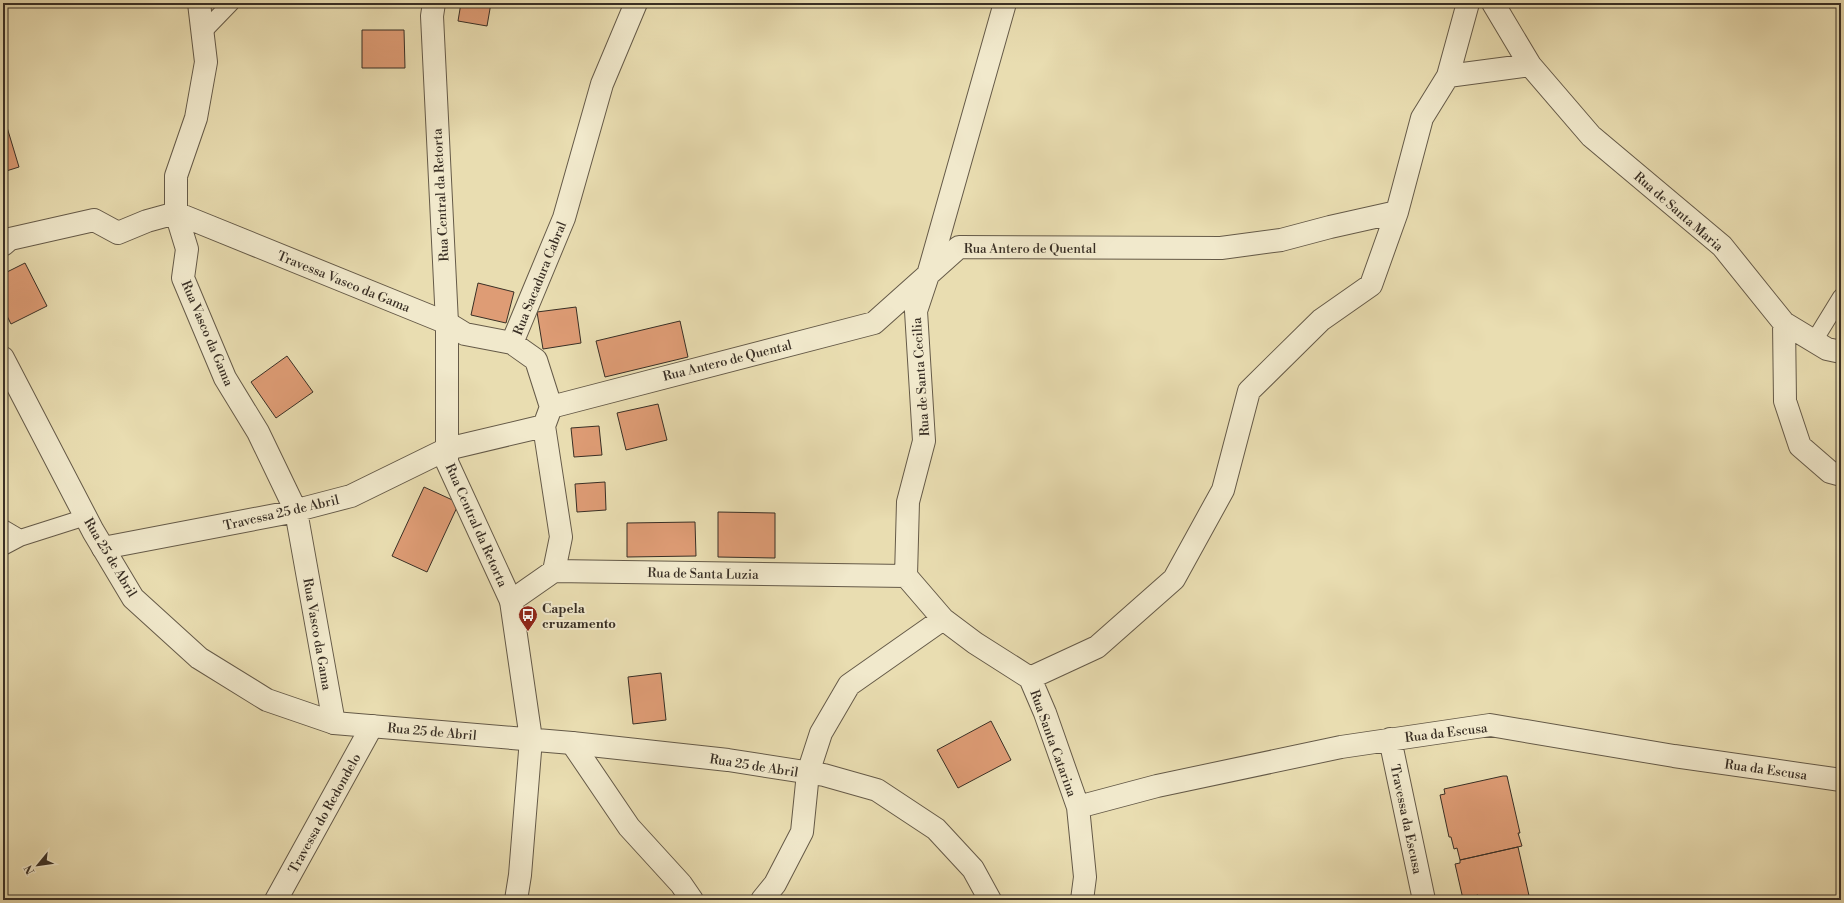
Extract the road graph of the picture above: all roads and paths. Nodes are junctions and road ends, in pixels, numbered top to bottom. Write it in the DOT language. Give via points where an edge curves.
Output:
graph roads {
  1 [pos="199,3"];
  2 [pos="231,3"];
  3 [pos="434,3"];
  4 [pos="636,3"];
  5 [pos="1005,3"];
  6 [pos="1468,3"];
  7 [pos="1493,3"];
  8 [pos="203,32"];
  9 [pos="1530,65"];
  10 [pos="1448,76"];
  11 [pos="1397,212"];
  12 [pos="176,213"];
  13 [pos="3,245"];
  14 [pos="928,275"];
  15 [pos="1841,297"];
  16 [pos="1784,323"];
  17 [pos="447,324"];
  18 [pos="1814,341"];
  19 [pos="512,343"];
  20 [pos="1841,352"];
  21 [pos="3,358"];
  22 [pos="548,416"];
  23 [pos="447,449"];
  24 [pos="1841,475"];
  25 [pos="296,511"];
  26 [pos="86,517"];
  27 [pos="3,528"];
  28 [pos="20,538"];
  29 [pos="3,547"];
  30 [pos="103,548"];
  31 [pos="554,571"];
  32 [pos="906,576"];
  33 [pos="510,601"];
  34 [pos="943,619"];
  35 [pos="1030,678"];
  36 [pos="334,723"];
  37 [pos="372,726"];
  38 [pos="531,739"];
  39 [pos="1390,739"];
  40 [pos="572,743"];
  41 [pos="808,773"];
  42 [pos="1841,780"];
  43 [pos="1078,807"];
  44 [pos="276,900"];
  45 [pos="516,900"];
  46 [pos="692,900"];
  47 [pos="762,900"];
  48 [pos="990,900"];
  49 [pos="1082,900"];
  50 [pos="1424,900"];
  1 -- 8 [label="street, Rua Vasco da Gama"];
  2 -- 8 [label="lane"];
  3 -- 17 [label="street, Rua Central da Retorta" via="432,23"];
  4 -- 19 [label="street, Rua Sacadura Cabral" via="602,84 564,218"];
  5 -- 14 [label="street, Rua de Santa Cecilia"];
  6 -- 10 [label="street"];
  7 -- 9 [label="street, Rua de Santa Maria"];
  8 -- 12 [label="street, Rua Vasco da Gama" via="206,62 196,118 176,176"];
  9 -- 10 [label="street"];
  9 -- 16 [label="street, Rua de Santa Maria" via="1591,136 1722,246"];
  10 -- 11 [label="street" via="1422,118"];
  11 -- 14 [label="street, Rua Antero de Quental" via="1282,240 1220,248 959,247"];
  11 -- 35 [label="street, Rua Santa Catarina" via="1371,285 1321,320 1249,391 1223,490 1174,579 1097,647"];
  12 -- 13 [label="street" via="118,233 94,220 10,239"];
  12 -- 17 [label="street, Travessa Vasco da Gama"];
  12 -- 25 [label="street, Rua Vasco da Gama" via="188,249 183,278 225,378 258,432"];
  14 -- 22 [label="street, Rua Antero de Quental" via="874,323"];
  14 -- 32 [label="street, Rua de Santa Cecilia" via="916,311 924,441 908,502"];
  15 -- 18 [label="lane"];
  16 -- 18 [label="street"];
  16 -- 24 [label="street" via="1785,401 1800,446 1830,472"];
  17 -- 19 [label="street, Travessa Vasco da Gama" via="465,334"];
  17 -- 23 [label="street, Rua Central da Retorta"];
  18 -- 20 [label="street" via="1827,349"];
  19 -- 22 [label="street, Rua Sacadura Cabral" via="536,360"];
  21 -- 26 [label="street, Rua 25 de Abril"];
  22 -- 23 [label="street, Travessa 25 de Abril"];
  22 -- 31 [label="street, Rua Sacadura Cabral" via="561,537"];
  23 -- 25 [label="street, Travessa 25 de Abril" via="351,496"];
  23 -- 33 [label="street, Rua Central da Retorta" via="447,462"];
  25 -- 30 [label="street, Travessa 25 de Abril"];
  25 -- 36 [label="street, Rua Vasco da Gama"];
  26 -- 28 [label="lane"];
  26 -- 30 [label="street, Rua 25 de Abril"];
  27 -- 28 [label="lane"];
  28 -- 29 [label="lane"];
  30 -- 36 [label="street, Rua 25 de Abril" via="133,598 199,658 267,700"];
  31 -- 32 [label="street, Rua de Santa Luzia"];
  31 -- 33 [label="street"];
  32 -- 34 [label="street"];
  33 -- 38 [label="street, Rua Central da Retorta"];
  34 -- 35 [label="street"];
  34 -- 41 [label="street" via="849,684 821,733"];
  35 -- 43 [label="street, Rua Santa Catarina"];
  36 -- 37 [label="street, Rua 25 de Abril"];
  37 -- 38 [label="street, Rua 25 de Abril"];
  37 -- 44 [label="street, Travessa do Redondelo"];
  38 -- 40 [label="street, Rua 25 de Abril"];
  38 -- 45 [label="street, Rua Central da Retorta"];
  39 -- 42 [label="street, Rua da Escusa" via="1490,725 1674,756"];
  39 -- 43 [label="street, Rua da Escusa" via="1165,784"];
  39 -- 50 [label="street, Travessa da Escusa"];
  40 -- 41 [label="street, Rua 25 de Abril" via="728,760"];
  40 -- 46 [label="street" via="629,827 681,884"];
  41 -- 47 [label="street" via="802,832 775,884"];
  41 -- 48 [label="street, Rua 25 de Abril" via="877,790 936,829 973,869"];
  43 -- 49 [label="street, Rua Santa Catarina" via="1085,877"];
}
